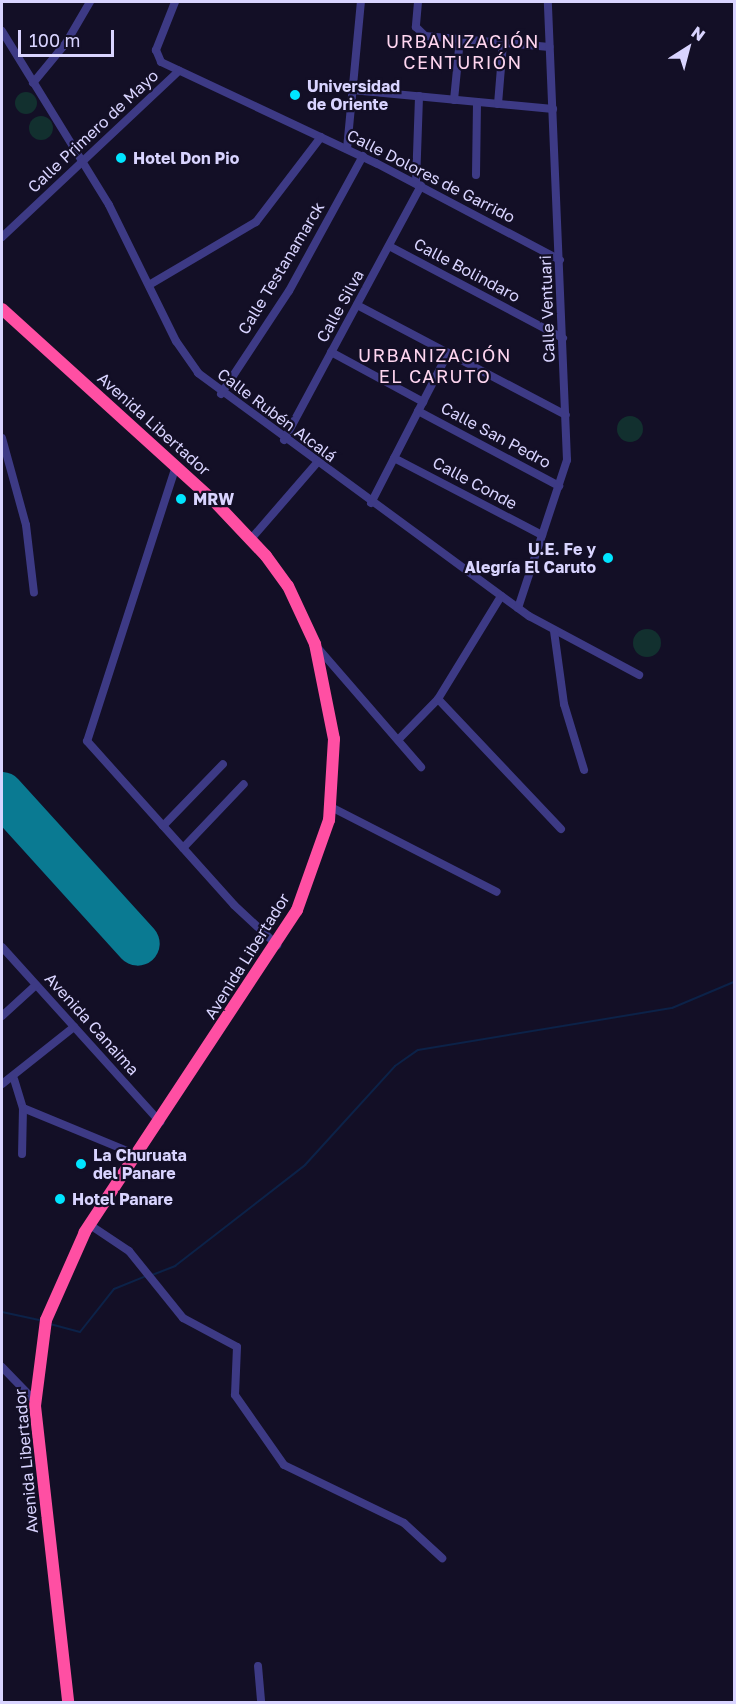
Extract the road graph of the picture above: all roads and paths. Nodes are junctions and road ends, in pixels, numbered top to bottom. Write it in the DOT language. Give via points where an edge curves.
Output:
graph roads {
  1 [pos="90,2"];
  2 [pos="174,2"];
  3 [pos="361,2"];
  4 [pos="418,2"];
  5 [pos="548,2"];
  6 [pos="2,31"];
  7 [pos="460,39"];
  8 [pos="503,43"];
  9 [pos="550,47"];
  10 [pos="179,71"];
  11 [pos="33,83"];
  12 [pos="352,90"];
  13 [pos="419,96"];
  14 [pos="454,100"];
  15 [pos="477,102"];
  16 [pos="498,104"];
  17 [pos="553,109"];
  18 [pos="321,136"];
  19 [pos="347,149"];
  20 [pos="363,156"];
  21 [pos="82,161"];
  22 [pos="476,175"];
  23 [pos="418,184"];
  24 [pos="2,237"];
  25 [pos="389,246"];
  26 [pos="560,260"];
  27 [pos="149,285"];
  28 [pos="357,305"];
  29 [pos="2,309"];
  30 [pos="563,338"];
  31 [pos="331,352"];
  32 [pos="448,353"];
  33 [pos="221,394"];
  34 [pos="423,402"];
  35 [pos="418,411"];
  36 [pos="566,415"];
  37 [pos="2,438"];
  38 [pos="284,440"];
  39 [pos="394,458"];
  40 [pos="316,464"];
  41 [pos="176,466"];
  42 [pos="559,486"];
  43 [pos="371,503"];
  44 [pos="542,535"];
  45 [pos="251,539"];
  46 [pos="34,593"];
  47 [pos="501,596"];
  48 [pos="518,608"];
  49 [pos="554,631"];
  50 [pos="315,644"];
  51 [pos="639,675"];
  52 [pos="438,699"];
  53 [pos="398,740"];
  54 [pos="223,764"];
  55 [pos="421,766"];
  56 [pos="584,770"];
  57 [pos="244,784"];
  58 [pos="331,807"];
  59 [pos="163,826"];
  60 [pos="561,829"];
  61 [pos="183,848"];
  62 [pos="497,892"];
  63 [pos="277,945"];
  64 [pos="2,947"];
  65 [pos="36,985"];
  66 [pos="2,1016"];
  67 [pos="74,1027"];
  68 [pos="14,1079"];
  69 [pos="2,1084"];
  70 [pos="23,1108"];
  71 [pos="160,1122"];
  72 [pos="22,1154"];
  73 [pos="137,1155"];
  74 [pos="90,1225"];
  75 [pos="2,1367"];
  76 [pos="35,1401"];
  77 [pos="442,1558"];
  78 [pos="258,1666"];
  79 [pos="68,1702"];
  80 [pos="261,1702"];
  1 -- 11 [label="street" via="66,43"];
  2 -- 10 [label="street, Calle Dolores de Garrido" via="157,58"];
  3 -- 12 [label="street"];
  4 -- 7 [label="street" via="419,33"];
  5 -- 9 [label="street, Calle Ventuari"];
  6 -- 11 [label="street, Calle Rubén Alcalá"];
  7 -- 8 [label="street"];
  7 -- 14 [label="street"];
  8 -- 9 [label="street"];
  8 -- 16 [label="street"];
  9 -- 17 [label="street, Calle Ventuari"];
  10 -- 18 [label="street, Calle Dolores de Garrido"];
  10 -- 21 [label="street, Calle Primero de Mayo"];
  11 -- 21 [label="street, Calle Rubén Alcalá"];
  12 -- 13 [label="street"];
  12 -- 19 [label="street"];
  13 -- 14 [label="street"];
  13 -- 23 [label="street"];
  14 -- 15 [label="street"];
  15 -- 16 [label="street"];
  15 -- 22 [label="street"];
  16 -- 17 [label="street"];
  17 -- 26 [label="street, Calle Ventuari"];
  18 -- 19 [label="street, Calle Dolores de Garrido"];
  18 -- 27 [label="street" via="248,229"];
  19 -- 20 [label="street, Calle Dolores de Garrido"];
  20 -- 23 [label="street, Calle Dolores de Garrido"];
  20 -- 33 [label="street, Calle Testanamarck" via="289,291"];
  21 -- 24 [label="street, Calle Primero de Mayo"];
  21 -- 27 [label="street, Calle Rubén Alcalá"];
  23 -- 25 [label="street, Calle Silva"];
  23 -- 26 [label="street, Calle Dolores de Garrido"];
  25 -- 28 [label="street, Calle Silva"];
  25 -- 30 [label="street, Calle Bolindaro"];
  26 -- 30 [label="street, Calle Ventuari"];
  27 -- 33 [label="street, Calle Rubén Alcalá" via="190,364"];
  28 -- 31 [label="street, Calle Silva"];
  28 -- 32 [label="street"];
  29 -- 41 [label="highway, Avenida Libertador"];
  30 -- 36 [label="street, Calle Ventuari"];
  31 -- 34 [label="street, Calle San Pedro"];
  31 -- 38 [label="street, Calle Silva"];
  32 -- 34 [label="street"];
  32 -- 36 [label="street"];
  33 -- 38 [label="street, Calle Rubén Alcalá"];
  34 -- 35 [label="street"];
  35 -- 39 [label="street"];
  35 -- 42 [label="street, Calle San Pedro"];
  36 -- 42 [label="street, Calle Ventuari" via="567,460"];
  37 -- 46 [label="street" via="26,525"];
  38 -- 40 [label="street, Calle Rubén Alcalá"];
  39 -- 43 [label="street"];
  39 -- 44 [label="street, Calle Conde"];
  40 -- 43 [label="street, Calle Rubén Alcalá"];
  40 -- 45 [label="street"];
  41 -- 45 [label="highway, Avenida Libertador"];
  41 -- 59 [label="street" via="87,741"];
  42 -- 44 [label="street, Calle Ventuari"];
  43 -- 47 [label="street, Calle Rubén Alcalá"];
  44 -- 48 [label="street, Calle Ventuari"];
  45 -- 50 [label="highway, Avenida Libertador" via="288,586"];
  47 -- 48 [label="street, Calle Rubén Alcalá"];
  47 -- 52 [label="street"];
  48 -- 49 [label="street, Calle Rubén Alcalá"];
  49 -- 51 [label="street, Calle Rubén Alcalá"];
  49 -- 56 [label="street" via="564,704"];
  50 -- 53 [label="street"];
  50 -- 58 [label="highway, Avenida Libertador" via="333,723"];
  52 -- 53 [label="street"];
  52 -- 60 [label="street"];
  53 -- 55 [label="street"];
  54 -- 59 [label="street"];
  57 -- 61 [label="street"];
  58 -- 62 [label="street"];
  58 -- 63 [label="highway, Avenida Libertador" via="311,879"];
  59 -- 61 [label="street"];
  61 -- 63 [label="street"];
  63 -- 71 [label="highway, Avenida Libertador"];
  64 -- 65 [label="street, Avenida Canaima"];
  65 -- 66 [label="street"];
  65 -- 67 [label="street, Avenida Canaima"];
  67 -- 68 [label="street"];
  67 -- 71 [label="street, Avenida Canaima"];
  68 -- 69 [label="street"];
  68 -- 70 [label="street"];
  70 -- 72 [label="street"];
  70 -- 73 [label="street"];
  71 -- 73 [label="highway, Avenida Libertador"];
  73 -- 74 [label="highway, Avenida Libertador"];
  74 -- 76 [label="highway, Avenida Libertador" via="49,1309"];
  74 -- 77 [label="street" via="151,1275 183,1318 237,1347 235,1395 284,1465 405,1523"];
  75 -- 76 [label="street"];
  76 -- 79 [label="highway, Avenida Libertador"];
  78 -- 80 [label="street"];
}
